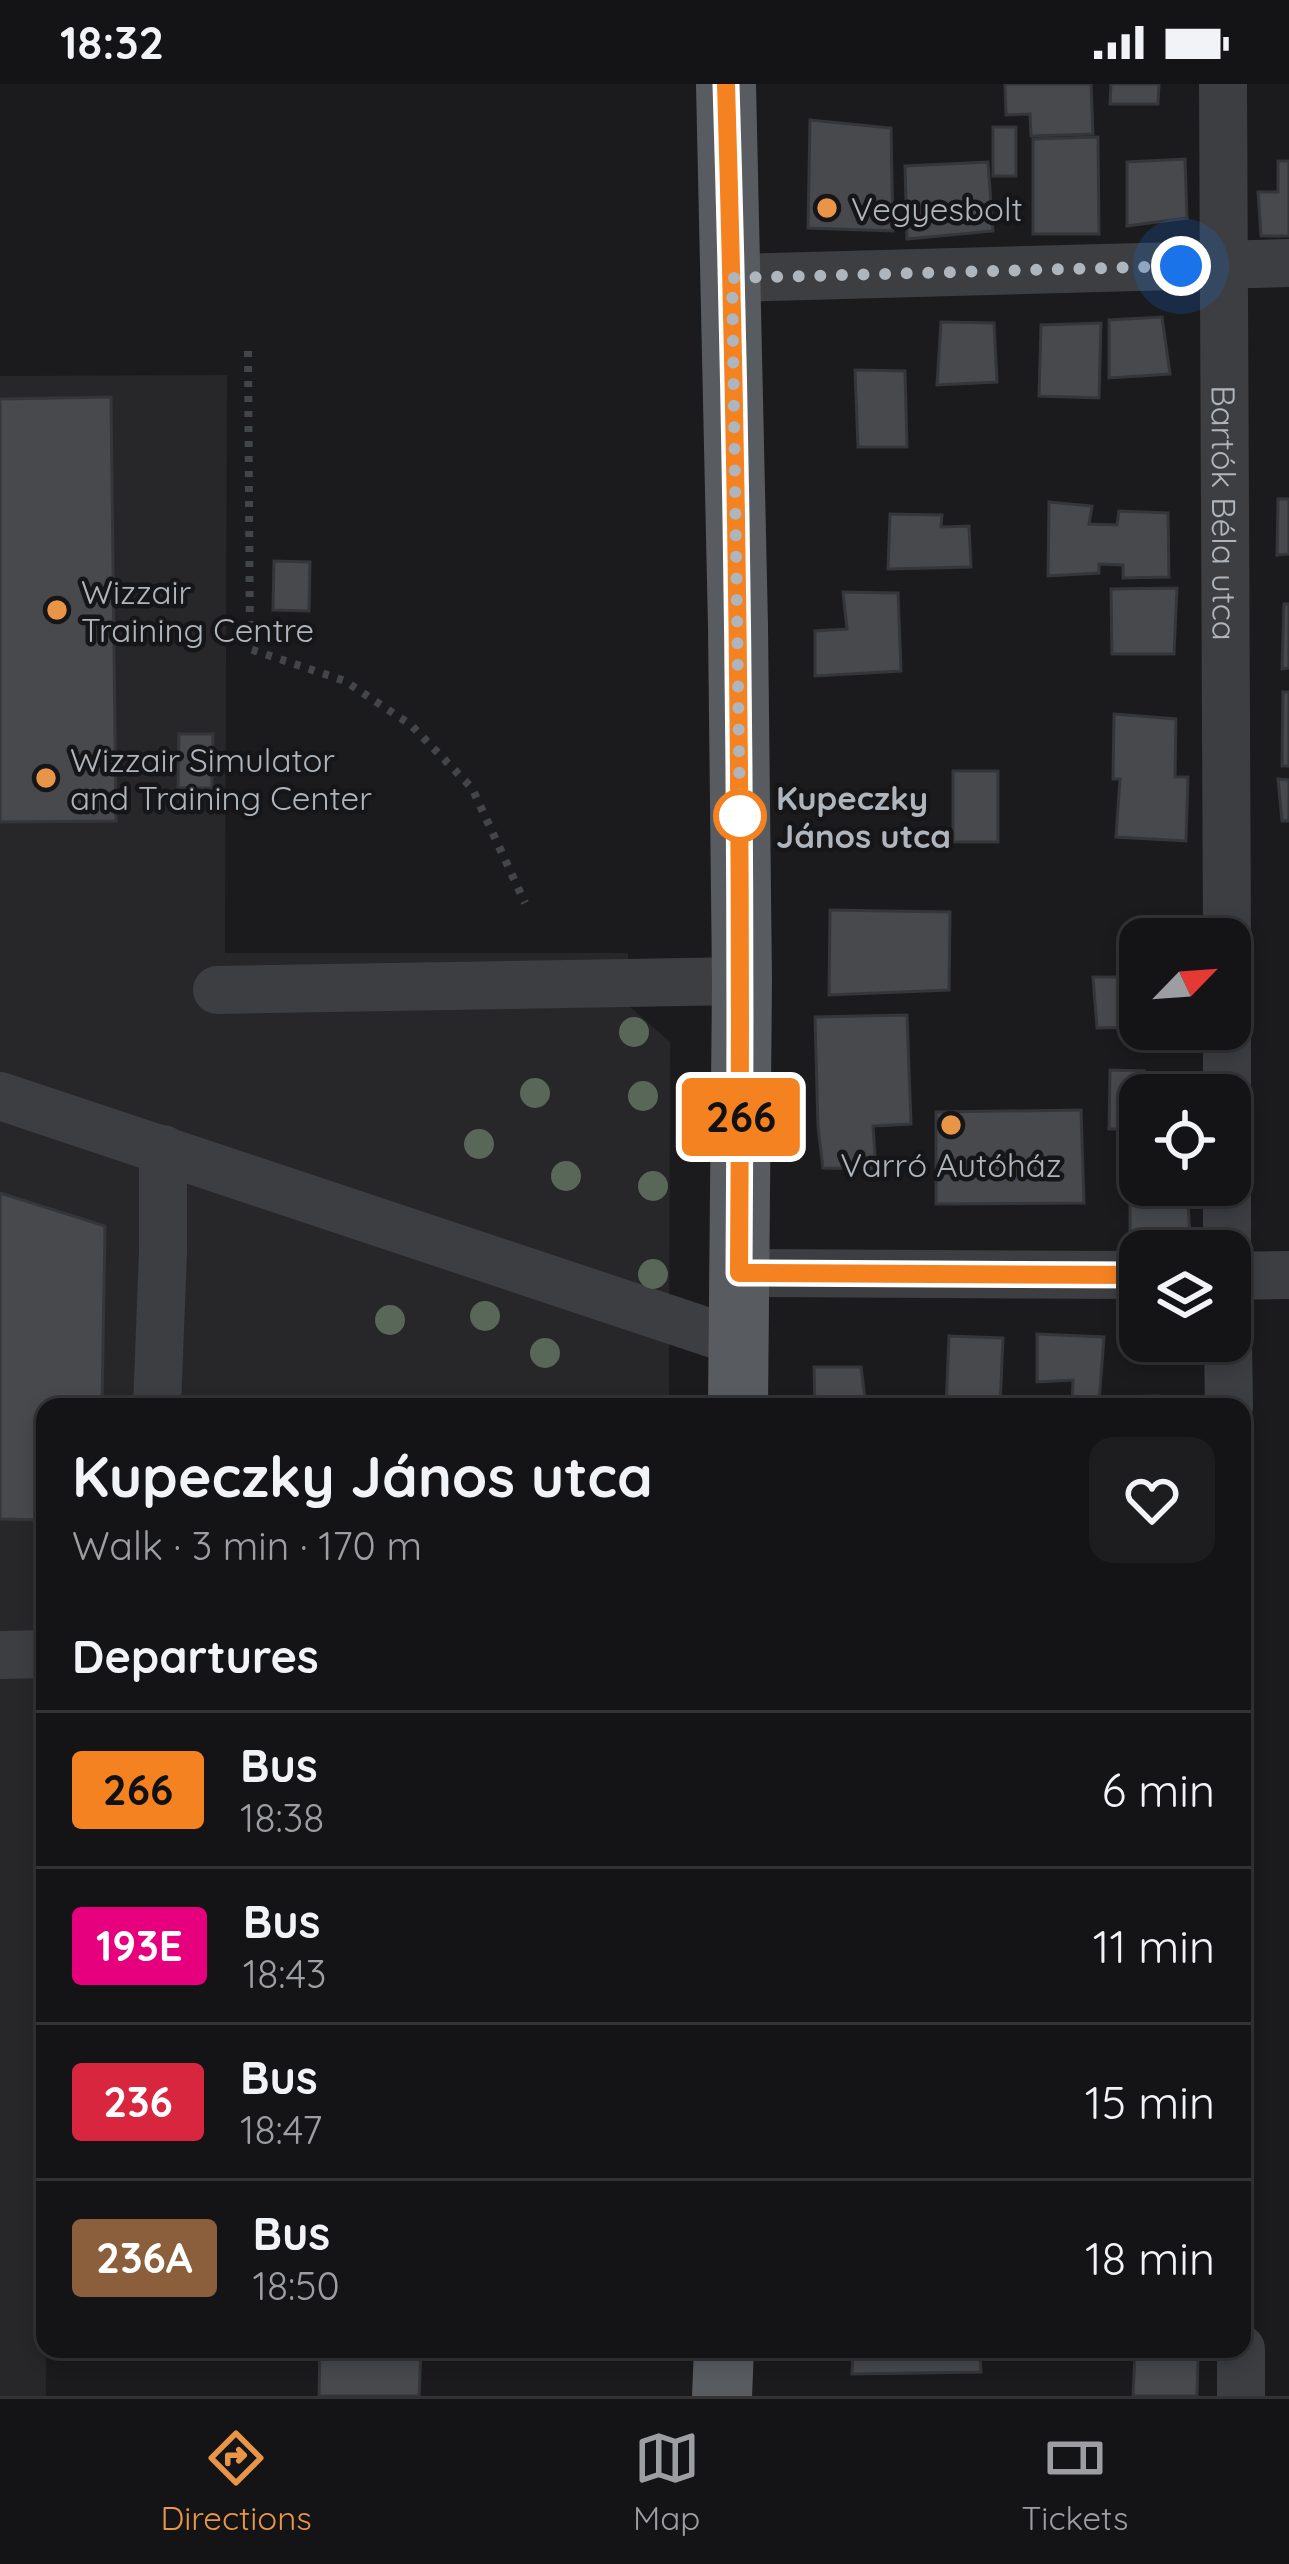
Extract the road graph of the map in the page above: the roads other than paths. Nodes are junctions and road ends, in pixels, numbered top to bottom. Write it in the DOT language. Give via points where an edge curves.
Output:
graph roads {
  1 [pos="726,84"];
  2 [pos="1223,84"];
  3 [pos="1289,263"];
  4 [pos="1226,265"];
  5 [pos="732,278"];
  6 [pos="1226,918"];
  7 [pos="742,981"];
  8 [pos="217,990"];
  9 [pos="0,1096"];
  10 [pos="163,1149"];
  11 [pos="739,1273"];
  12 [pos="1119,1275"];
  13 [pos="1289,1275"];
  14 [pos="1251,1276"];
  15 [pos="738,1342"];
  16 [pos="1228,1362"];
  17 [pos="157,1398"];
  18 [pos="738,1398"];
  19 [pos="1228,1398"];
  20 [pos="36,1654"];
  21 [pos="0,1655"];
  22 [pos="724,2358"];
  23 [pos="1241,2358"];
  24 [pos="722,2396"];
  25 [pos="1241,2396"];
  1 -- 5 [label="main road"];
  2 -- 4 [label="street, Bartók Béla utca"];
  3 -- 4 [label="street"];
  4 -- 5 [label="street"];
  4 -- 6 [label="street, Bartók Béla utca"];
  5 -- 7 [label="main road"];
  7 -- 8 [label="street"];
  7 -- 11 [label="main road"];
  9 -- 10 [label="street"];
  10 -- 15 [label="street"];
  10 -- 17 [label="street"];
  11 -- 12 [label="street"];
  11 -- 15 [label="main road"];
  13 -- 14 [label="street"];
  15 -- 18 [label="main road"];
  16 -- 19 [label="street"];
  20 -- 21 [label="street"];
  22 -- 24 [label="main road"];
  23 -- 25 [label="street"];
}
